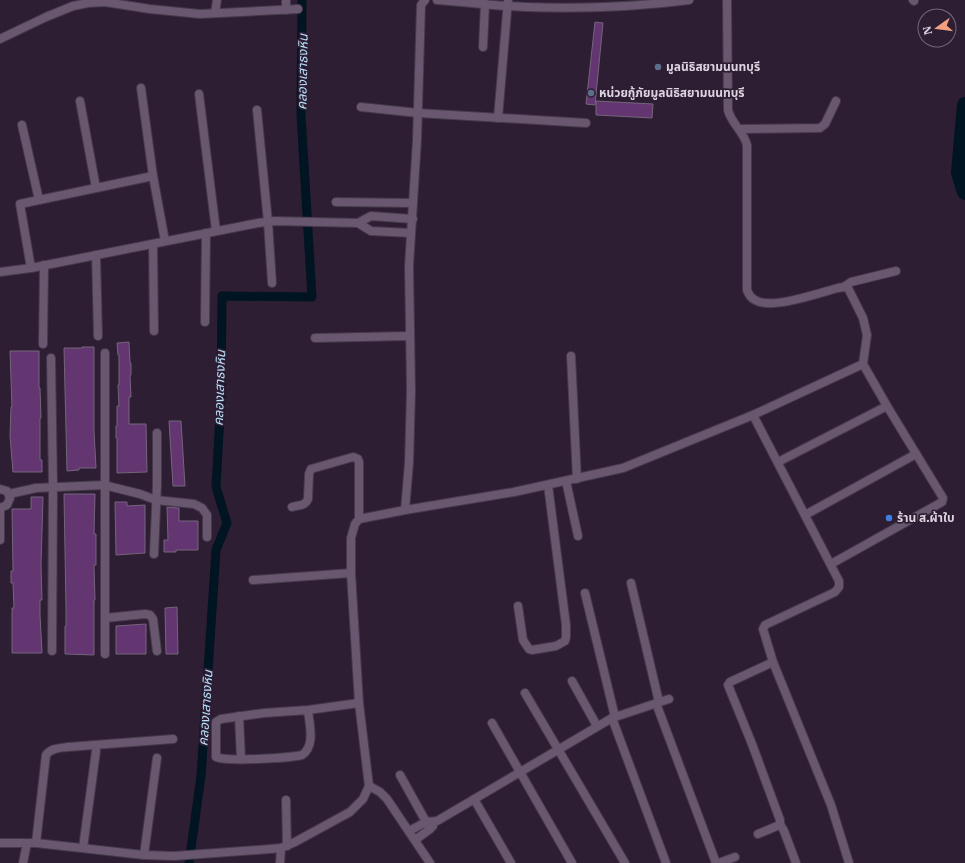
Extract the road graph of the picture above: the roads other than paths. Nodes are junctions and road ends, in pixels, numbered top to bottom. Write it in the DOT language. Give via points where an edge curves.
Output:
graph roads {
  1 [pos="216,0"];
  2 [pos="286,0"];
  3 [pos="425,0"];
  4 [pos="437,0"];
  5 [pos="689,0"];
  6 [pos="727,0"];
  7 [pos="465,1"];
  8 [pos="508,3"];
  9 [pos="486,4"];
  10 [pos="298,8"];
  11 [pos="286,10"];
  12 [pos="215,13"];
  13 [pos="0,39"];
  14 [pos="484,47"];
  15 [pos="141,88"];
  16 [pos="199,94"];
  17 [pos="80,101"];
  18 [pos="836,101"];
  19 [pos="361,107"];
  20 [pos="257,110"];
  21 [pos="418,113"];
  22 [pos="498,118"];
  23 [pos="586,123"];
  24 [pos="22,125"];
  25 [pos="739,129"];
  26 [pos="153,176"];
  27 [pos="96,188"];
  28 [pos="40,200"];
  29 [pos="336,202"];
  30 [pos="413,203"];
  31 [pos="413,219"];
  32 [pos="268,222"];
  33 [pos="358,223"];
  34 [pos="216,231"];
  35 [pos="206,233"];
  36 [pos="411,233"];
  37 [pos="165,241"];
  38 [pos="153,244"];
  39 [pos="96,255"];
  40 [pos="44,265"];
  41 [pos="31,268"];
  42 [pos="896,271"];
  43 [pos="0,272"];
  44 [pos="272,283"];
  45 [pos="844,287"];
  46 [pos="205,322"];
  47 [pos="154,331"];
  48 [pos="98,336"];
  49 [pos="409,336"];
  50 [pos="316,338"];
  51 [pos="43,344"];
  52 [pos="106,353"];
  53 [pos="571,356"];
  54 [pos="51,358"];
  55 [pos="864,364"];
  56 [pos="887,406"];
  57 [pos="752,415"];
  58 [pos="157,433"];
  59 [pos="916,454"];
  60 [pos="778,462"];
  61 [pos="577,479"];
  62 [pos="566,481"];
  63 [pos="104,485"];
  64 [pos="548,485"];
  65 [pos="53,487"];
  66 [pos="0,489"];
  67 [pos="9,494"];
  68 [pos="156,500"];
  69 [pos="292,507"];
  70 [pos="0,508"];
  71 [pos="405,510"];
  72 [pos="805,515"];
  73 [pos="360,519"];
  74 [pos="578,536"];
  75 [pos="207,537"];
  76 [pos="0,540"];
  77 [pos="154,554"];
  78 [pos="831,564"];
  79 [pos="351,572"];
  80 [pos="253,580"];
  81 [pos="631,584"];
  82 [pos="585,593"];
  83 [pos="518,606"];
  84 [pos="105,618"];
  85 [pos="52,651"];
  86 [pos="157,651"];
  87 [pos="105,654"];
  88 [pos="773,662"];
  89 [pos="572,681"];
  90 [pos="525,693"];
  91 [pos="669,699"];
  92 [pos="657,702"];
  93 [pos="359,703"];
  94 [pos="308,710"];
  95 [pos="239,716"];
  96 [pos="613,718"];
  97 [pos="492,723"];
  98 [pos="598,726"];
  99 [pos="173,739"];
  100 [pos="559,750"];
  101 [pos="96,751"];
  102 [pos="157,758"];
  103 [pos="241,759"];
  104 [pos="520,772"];
  105 [pos="400,775"];
  106 [pos="369,786"];
  107 [pos="474,799"];
  108 [pos="286,800"];
  109 [pos="780,824"];
  110 [pos="428,826"];
  111 [pos="409,831"];
  112 [pos="758,834"];
  113 [pos="415,840"];
  114 [pos="0,843"];
  115 [pos="32,843"];
  116 [pos="284,847"];
  117 [pos="83,848"];
  118 [pos="212,854"];
  119 [pos="144,855"];
  120 [pos="735,857"];
  121 [pos="23,863"];
  122 [pos="213,863"];
  123 [pos="280,863"];
  124 [pos="430,863"];
  125 [pos="511,863"];
  126 [pos="572,863"];
  127 [pos="625,863"];
  128 [pos="666,863"];
  129 [pos="716,863"];
  130 [pos="719,863"];
  131 [pos="796,863"];
  132 [pos="849,863"];
  1 -- 12 [label="street"];
  2 -- 11 [label="street"];
  3 -- 21 [label="street" via="421,4"];
  4 -- 7 [label="street"];
  5 -- 8 [label="street" via="575,8"];
  6 -- 25 [label="street" via="728,110"];
  7 -- 9 [label="street"];
  8 -- 9 [label="street"];
  8 -- 22 [label="street"];
  9 -- 14 [label="street"];
  10 -- 11 [label="street"];
  11 -- 12 [label="street"];
  12 -- 13 [label="street" via="150,10 105,2 88,3 46,17"];
  15 -- 26 [label="street"];
  16 -- 34 [label="street"];
  17 -- 27 [label="street"];
  18 -- 25 [label="street" via="820,128"];
  19 -- 21 [label="street"];
  20 -- 32 [label="street"];
  21 -- 22 [label="street"];
  21 -- 30 [label="street"];
  22 -- 23 [label="street"];
  24 -- 28 [label="street"];
  25 -- 45 [label="street" via="746,137 748,145 747,290 750,297 766,304 779,303"];
  26 -- 27 [label="street"];
  26 -- 37 [label="street"];
  27 -- 28 [label="street"];
  28 -- 41 [label="street" via="20,204"];
  29 -- 30 [label="street"];
  30 -- 31 [label="street"];
  31 -- 33 [label="street" via="372,216"];
  31 -- 36 [label="street"];
  32 -- 33 [label="street"];
  32 -- 34 [label="street"];
  32 -- 44 [label="street"];
  33 -- 36 [label="street" via="371,231"];
  34 -- 35 [label="street"];
  35 -- 37 [label="street"];
  35 -- 46 [label="street"];
  36 -- 49 [label="street"];
  37 -- 38 [label="street"];
  38 -- 39 [label="street"];
  38 -- 47 [label="street"];
  39 -- 40 [label="street"];
  39 -- 48 [label="street"];
  40 -- 41 [label="street"];
  40 -- 51 [label="street"];
  41 -- 43 [label="street"];
  42 -- 45 [label="street" via="851,282"];
  45 -- 55 [label="street" via="848,288 863,318 867,335"];
  49 -- 50 [label="street"];
  49 -- 71 [label="street" via="410,420"];
  52 -- 63 [label="street"];
  53 -- 61 [label="street"];
  54 -- 65 [label="street"];
  55 -- 56 [label="street"];
  55 -- 57 [label="street"];
  56 -- 59 [label="street"];
  56 -- 60 [label="street"];
  57 -- 60 [label="street"];
  57 -- 61 [label="street" via="623,468"];
  58 -- 68 [label="street"];
  59 -- 72 [label="street"];
  59 -- 78 [label="street" via="943,498 942,502"];
  60 -- 72 [label="street"];
  61 -- 62 [label="street"];
  62 -- 64 [label="street"];
  62 -- 74 [label="street"];
  63 -- 65 [label="street"];
  63 -- 68 [label="street"];
  63 -- 84 [label="street"];
  64 -- 71 [label="street"];
  64 -- 83 [label="street" via="566,625 565,641 556,646 529,649 523,640"];
  65 -- 67 [label="street"];
  65 -- 85 [label="street"];
  66 -- 67 [label="street"];
  67 -- 70 [label="street" via="10,502"];
  68 -- 75 [label="street" via="194,504 202,508 207,515"];
  68 -- 77 [label="street"];
  69 -- 73 [label="street" via="304,505 308,499 308,474 311,468 353,457 359,462"];
  70 -- 76 [label="street"];
  71 -- 73 [label="street"];
  72 -- 78 [label="street"];
  73 -- 79 [label="street" via="352,529"];
  78 -- 88 [label="street" via="839,582 835,592 763,628"];
  79 -- 80 [label="street"];
  79 -- 93 [label="street"];
  81 -- 92 [label="street"];
  82 -- 96 [label="street"];
  84 -- 86 [label="street" via="150,615 153,619"];
  84 -- 87 [label="street"];
  88 -- 109 [label="street" via="728,685"];
  88 -- 132 [label="street" via="831,804"];
  89 -- 98 [label="street"];
  90 -- 100 [label="street"];
  91 -- 92 [label="street"];
  92 -- 96 [label="street"];
  92 -- 129 [label="street"];
  93 -- 94 [label="street"];
  93 -- 106 [label="street"];
  94 -- 95 [label="street"];
  94 -- 103 [label="street" via="311,740 306,752 297,756"];
  95 -- 103 [label="street"];
  95 -- 103 [label="street" via="216,722 216,757"];
  96 -- 98 [label="street"];
  96 -- 128 [label="street"];
  97 -- 104 [label="street"];
  98 -- 100 [label="street"];
  99 -- 115 [label="street" via="68,747 48,752"];
  100 -- 104 [label="street"];
  100 -- 127 [label="street"];
  101 -- 117 [label="street"];
  102 -- 119 [label="street"];
  104 -- 107 [label="street"];
  104 -- 126 [label="street"];
  105 -- 110 [label="street"];
  106 -- 111 [label="street" via="387,799"];
  106 -- 116 [label="street" via="363,799 350,812"];
  107 -- 110 [label="street"];
  107 -- 125 [label="street"];
  108 -- 116 [label="street"];
  109 -- 112 [label="street"];
  109 -- 131 [label="street"];
  110 -- 111 [label="street"];
  110 -- 113 [label="street"];
  111 -- 113 [label="street"];
  113 -- 124 [label="street"];
  114 -- 115 [label="street"];
  115 -- 117 [label="street"];
  115 -- 121 [label="street"];
  116 -- 118 [label="street"];
  116 -- 123 [label="street"];
  117 -- 119 [label="street"];
  118 -- 119 [label="street"];
  118 -- 122 [label="street"];
  120 -- 130 [label="street"];
}
